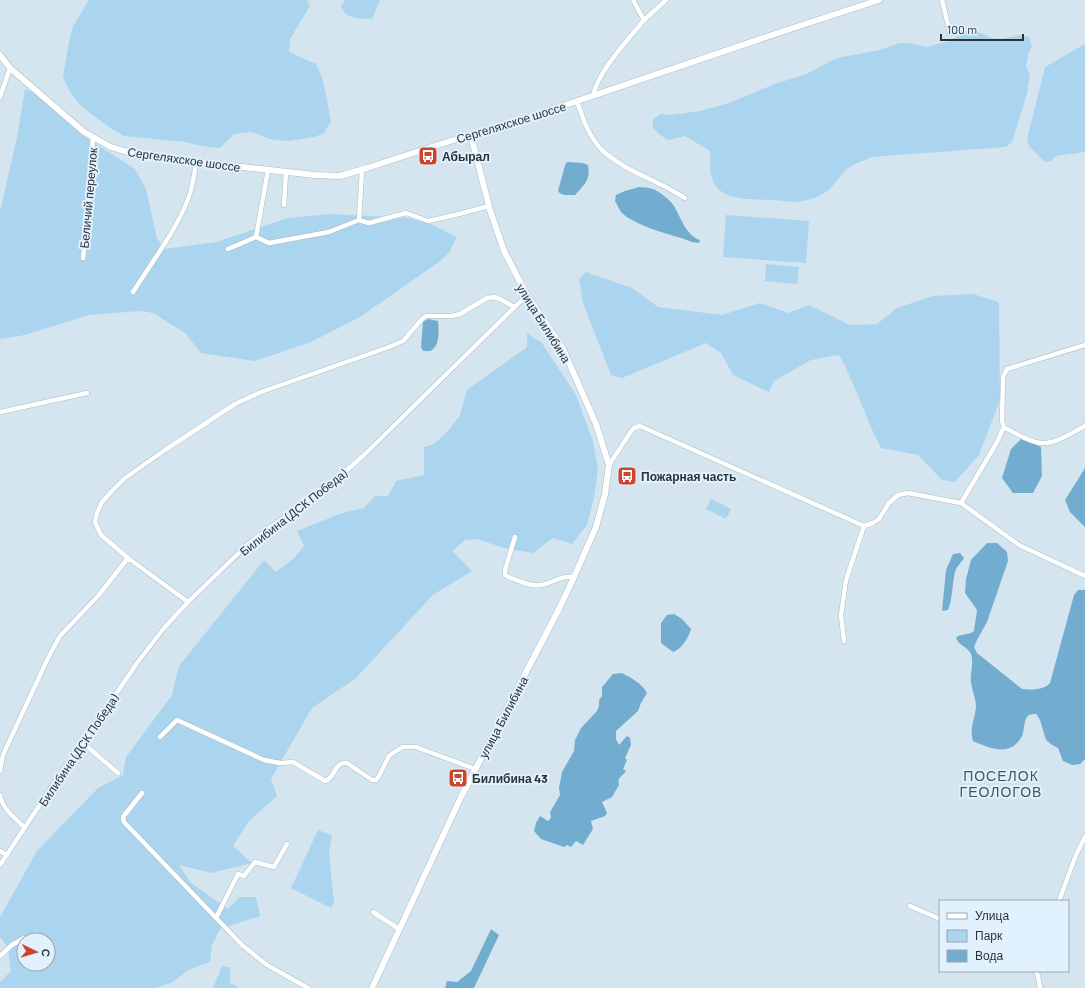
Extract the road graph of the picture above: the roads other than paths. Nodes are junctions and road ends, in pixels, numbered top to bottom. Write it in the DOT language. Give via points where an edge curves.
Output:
graph roads {
  1 [pos="633,0"];
  2 [pos="666,0"];
  3 [pos="879,0"];
  4 [pos="942,0"];
  5 [pos="644,20"];
  6 [pos="950,34"];
  7 [pos="0,55"];
  8 [pos="10,68"];
  9 [pos="0,96"];
  10 [pos="593,96"];
  11 [pos="577,101"];
  12 [pos="471,136"];
  13 [pos="93,138"];
  14 [pos="196,162"];
  15 [pos="268,170"];
  16 [pos="362,170"];
  17 [pos="286,172"];
  18 [pos="685,198"];
  19 [pos="284,205"];
  20 [pos="489,206"];
  21 [pos="359,220"];
  22 [pos="256,237"];
  23 [pos="228,249"];
  24 [pos="83,258"];
  25 [pos="133,292"];
  26 [pos="527,295"];
  27 [pos="514,307"];
  28 [pos="1085,345"];
  29 [pos="87,393"];
  30 [pos="0,412"];
  31 [pos="1004,426"];
  32 [pos="1085,426"];
  33 [pos="609,465"];
  34 [pos="961,503"];
  35 [pos="864,526"];
  36 [pos="515,537"];
  37 [pos="128,558"];
  38 [pos="574,576"];
  39 [pos="1085,576"];
  40 [pos="188,602"];
  41 [pos="844,641"];
  42 [pos="160,737"];
  43 [pos="83,743"];
  44 [pos="475,769"];
  45 [pos="0,771"];
  46 [pos="118,773"];
  47 [pos="142,794"];
  48 [pos="0,795"];
  49 [pos="25,828"];
  50 [pos="1085,837"];
  51 [pos="288,844"];
  52 [pos="0,851"];
  53 [pos="7,855"];
  54 [pos="0,865"];
  55 [pos="1059,900"];
  56 [pos="910,906"];
  57 [pos="373,912"];
  58 [pos="216,918"];
  59 [pos="939,919"];
  60 [pos="399,929"];
  61 [pos="16,943"];
  62 [pos="0,956"];
  63 [pos="1036,972"];
  64 [pos="308,988"];
  65 [pos="372,988"];
  66 [pos="1040,988"];
  1 -- 5 [label="street"];
  2 -- 5 [label="street"];
  3 -- 10 [label="main road, Сергеляхское шоссе"];
  4 -- 6 [label="street"];
  5 -- 10 [label="street" via="601,76"];
  7 -- 8 [label="main road, Сергеляхское шоссе"];
  8 -- 9 [label="street"];
  8 -- 13 [label="main road, Сергеляхское шоссе"];
  10 -- 11 [label="main road, Сергеляхское шоссе"];
  11 -- 12 [label="main road, Сергеляхское шоссе"];
  11 -- 18 [label="street" via="585,124 602,150 615,160"];
  12 -- 16 [label="main road, Сергеляхское шоссе"];
  12 -- 20 [label="main road, улица Билибина"];
  13 -- 14 [label="main road, Сергеляхское шоссе" via="124,151"];
  13 -- 24 [label="street, Беличий переулок"];
  14 -- 15 [label="main road, Сергеляхское шоссе"];
  14 -- 25 [label="street" via="191,190 183,210"];
  15 -- 17 [label="main road, Сергеляхское шоссе"];
  15 -- 22 [label="street"];
  16 -- 17 [label="main road, Сергеляхское шоссе" via="340,176"];
  16 -- 21 [label="street"];
  17 -- 19 [label="street"];
  20 -- 21 [label="street" via="428,220 406,213 369,223"];
  20 -- 26 [label="main road, улица Билибина" via="504,252"];
  21 -- 22 [label="street" via="329,232 269,243"];
  22 -- 23 [label="street"];
  26 -- 27 [label="street, Билибина (ДСК Победа)"];
  26 -- 33 [label="main road, улица Билибина" via="563,349 596,424"];
  27 -- 37 [label="street" via="494,297 487,298 460,314 426,316 403,341 262,392 207,421 125,478 102,502 95,522 97,528 101,535"];
  27 -- 40 [label="street, Билибина (ДСК Победа)" via="364,455 337,479 247,545"];
  28 -- 31 [label="street" via="1007,369 1003,377"];
  29 -- 30 [label="street"];
  31 -- 32 [label="street" via="1041,443 1053,442"];
  31 -- 34 [label="street"];
  33 -- 35 [label="street" via="632,430 640,426"];
  33 -- 38 [label="main road, улица Билибина" via="605,494 596,527"];
  34 -- 35 [label="street" via="908,493 898,495 889,503 879,519"];
  34 -- 39 [label="street" via="1019,545"];
  35 -- 41 [label="street" via="846,580 841,615"];
  36 -- 38 [label="street" via="505,570 508,577 533,585 542,585 566,576"];
  37 -- 40 [label="street"];
  37 -- 45 [label="street" via="98,596 60,636 3,755"];
  38 -- 44 [label="main road, улица Билибина"];
  40 -- 43 [label="street, Билибина (ДСК Победа)" via="137,663"];
  42 -- 44 [label="street" via="177,720 264,760 293,762 325,781 344,762 376,780 388,756 403,747 416,747"];
  43 -- 46 [label="street"];
  43 -- 49 [label="street, Билибина (ДСК Победа)"];
  44 -- 60 [label="main road, улица Билибина"];
  47 -- 58 [label="street" via="125,813 124,822"];
  48 -- 49 [label="street" via="6,809"];
  49 -- 53 [label="street, Билибина (ДСК Победа)"];
  50 -- 55 [label="street"];
  51 -- 58 [label="street" via="274,867 255,862 244,876 238,874"];
  52 -- 53 [label="street"];
  53 -- 54 [label="street, Билибина (ДСК Победа)"];
  56 -- 59 [label="street"];
  57 -- 60 [label="street"];
  58 -- 64 [label="street" via="242,945 267,965"];
  60 -- 65 [label="main road, улица Билибина"];
  61 -- 62 [label="street"];
  63 -- 66 [label="street"];
}
